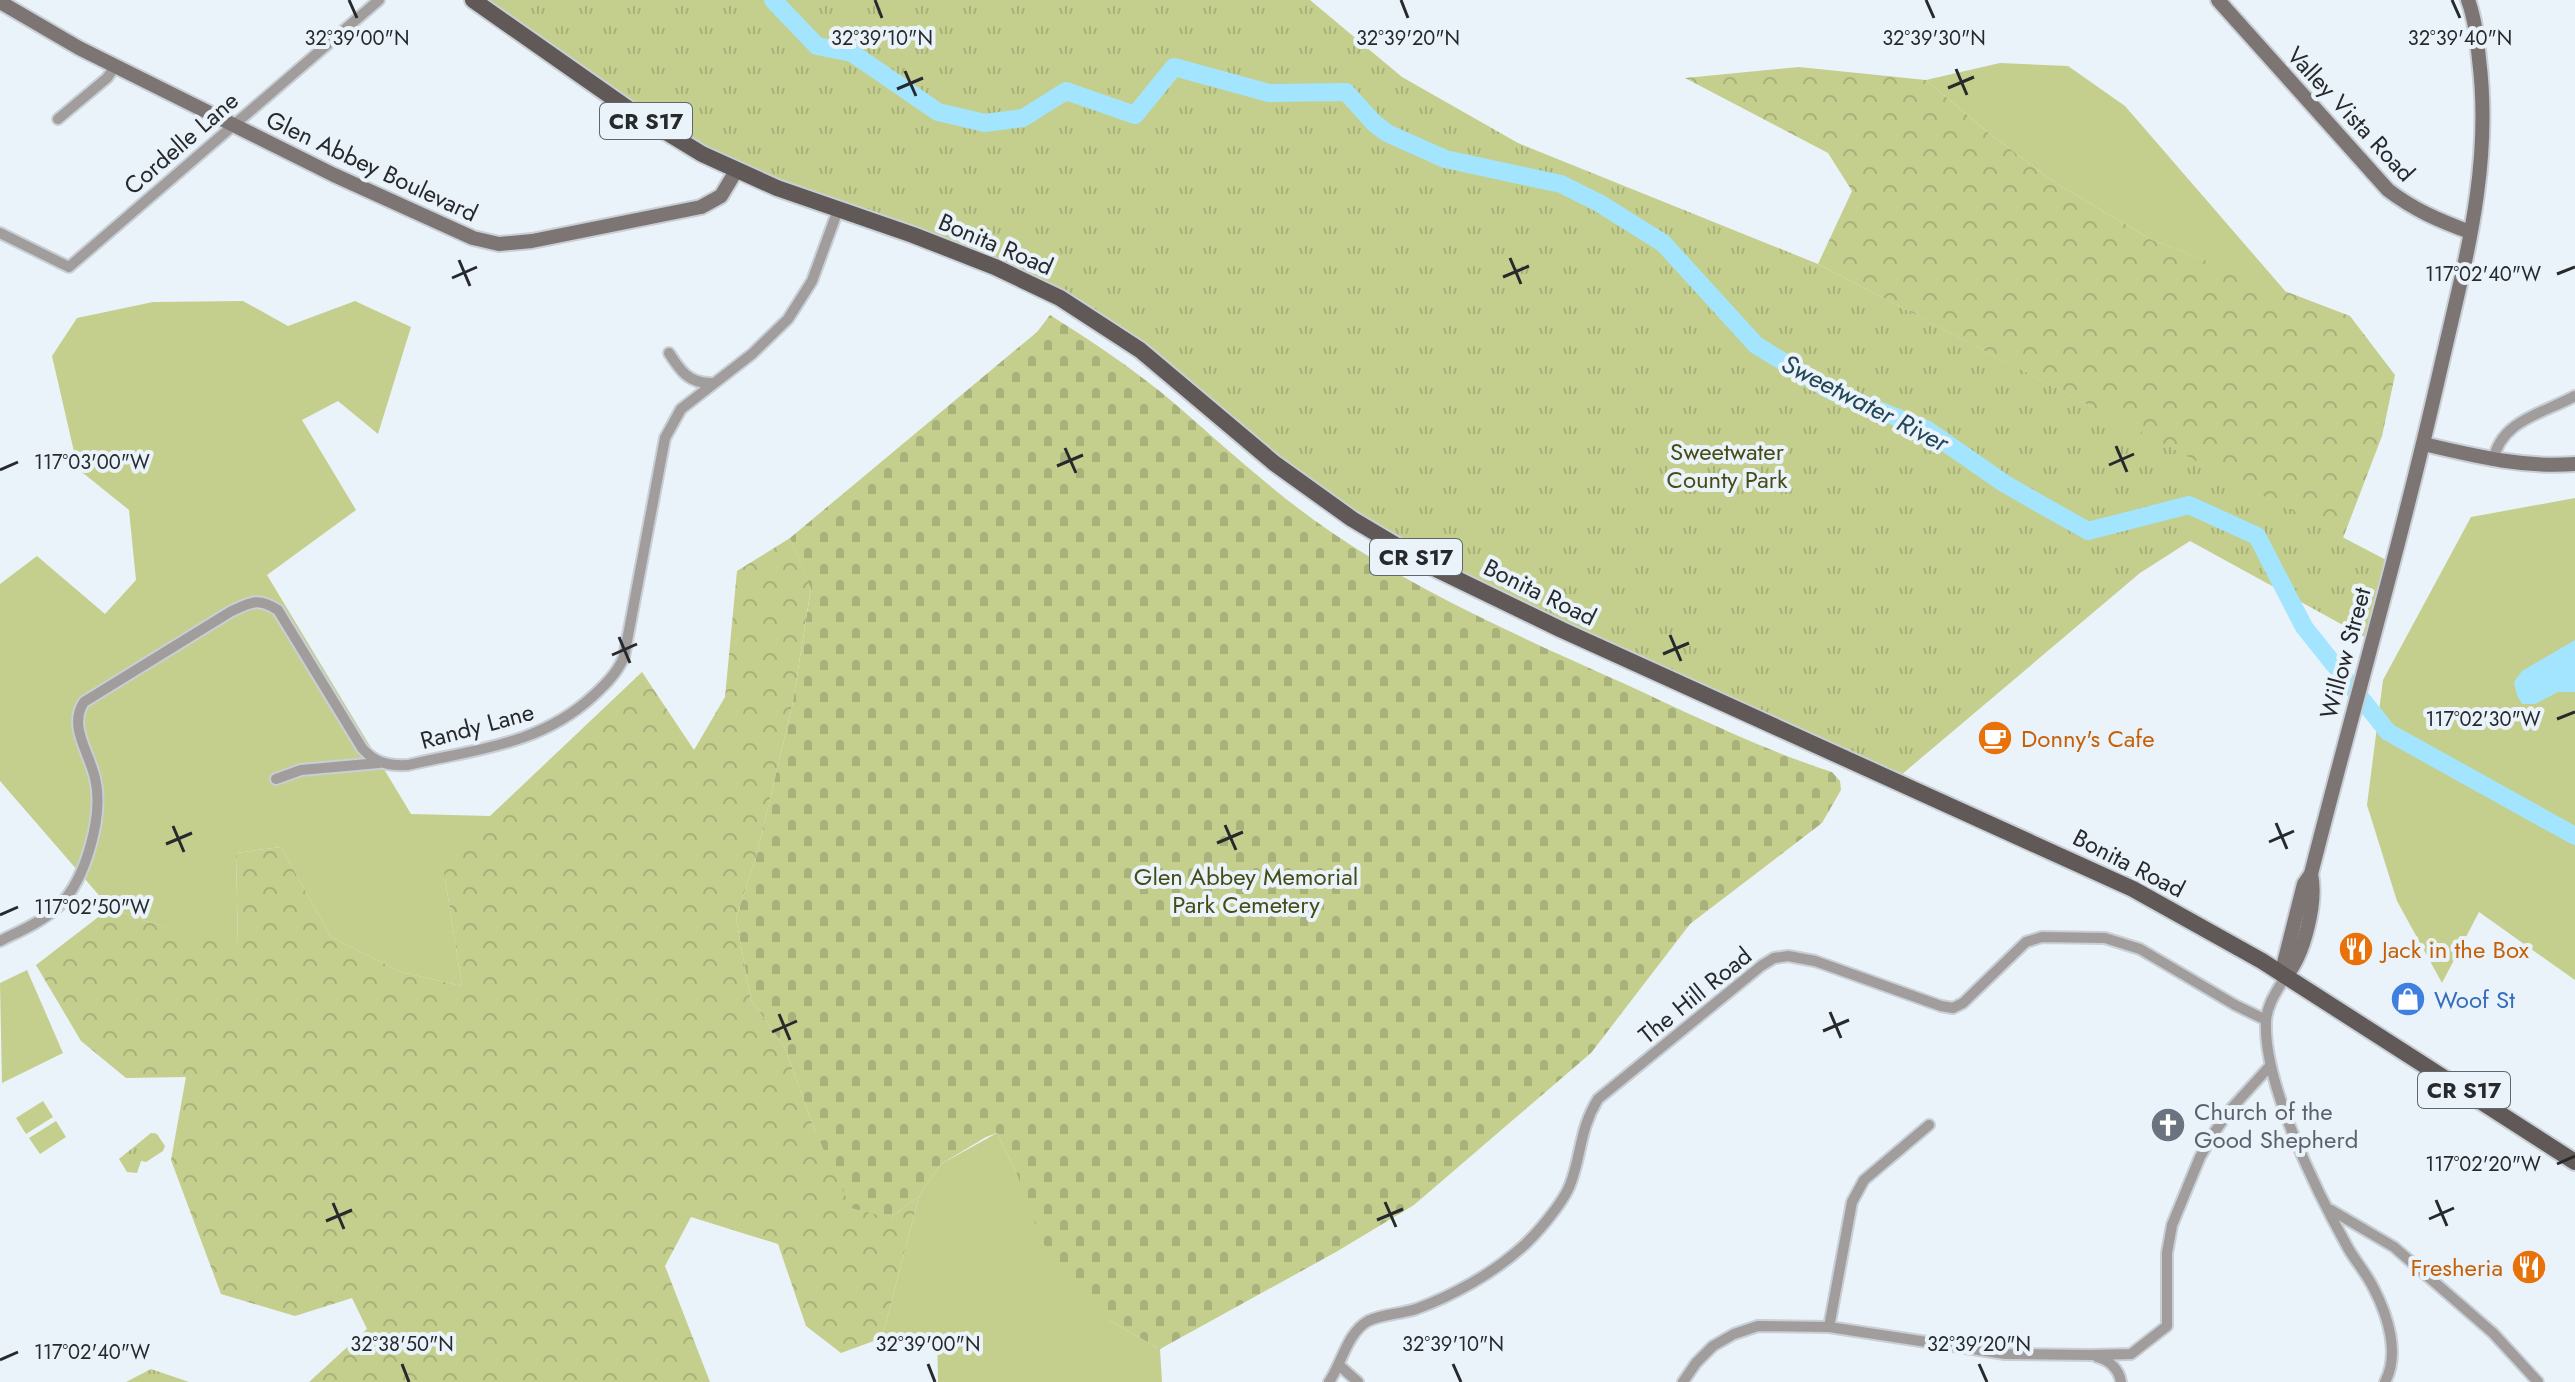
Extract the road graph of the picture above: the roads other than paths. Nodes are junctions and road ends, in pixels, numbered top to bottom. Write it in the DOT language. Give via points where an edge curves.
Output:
graph roads {
  1 [pos="379,0"];
  2 [pos="473,0"];
  3 [pos="2218,0"];
  4 [pos="2468,0"];
  5 [pos="0,2"];
  6 [pos="116,65"];
  7 [pos="58,119"];
  8 [pos="233,125"];
  9 [pos="736,171"];
  10 [pos="838,210"];
  11 [pos="2470,232"];
  12 [pos="0,233"];
  13 [pos="669,353"];
  14 [pos="712,383"];
  15 [pos="2575,396"];
  16 [pos="2424,444"];
  17 [pos="2493,461"];
  18 [pos="2575,464"];
  19 [pos="381,762"];
  20 [pos="276,779"];
  21 [pos="0,941"];
  22 [pos="2285,977"];
  23 [pos="2266,1020"];
  24 [pos="2270,1066"];
  25 [pos="1929,1125"];
  26 [pos="2575,1162"];
  27 [pos="2329,1209"];
  28 [pos="1829,1327"];
  29 [pos="2091,1355"];
  30 [pos="1340,1366"];
  31 [pos="1329,1382"];
  32 [pos="1358,1382"];
  33 [pos="1683,1382"];
  34 [pos="2121,1382"];
  35 [pos="2385,1382"];
  36 [pos="2538,1382"];
  1 -- 8 [label="street, Cordelle Lane"];
  2 -- 9 [label="main road, Bonita Road / CR S17" via="655,127"];
  3 -- 11 [label="main road, Valley Vista Road" via="2388,190 2407,205"];
  4 -- 11 [label="main road, Willow Street" via="2485,131"];
  5 -- 6 [label="main road, Glen Abbey Boulevard"];
  6 -- 7 [label="street"];
  6 -- 8 [label="main road, Glen Abbey Boulevard"];
  8 -- 9 [label="main road, Glen Abbey Boulevard" via="473,238 499,244 701,207 721,196"];
  8 -- 12 [label="street, Cordelle Lane" via="69,267"];
  9 -- 10 [label="main road, Bonita Road / CR S17"];
  10 -- 14 [label="street, Randy Lane" via="812,281 788,319"];
  10 -- 22 [label="main road, Bonita Road / CR S17" via="995,267 1060,298 1150,358 1296,479 1436,569 2133,889"];
  11 -- 16 [label="main road, Willow Street"];
  13 -- 14 [label="street" via="683,374"];
  14 -- 19 [label="street, Randy Lane" via="681,409 665,438 624,657 608,683 550,728 524,738 408,765"];
  15 -- 17 [label="street" via="2514,426 2496,446"];
  16 -- 17 [label="main road"];
  16 -- 22 [label="main road, Willow Street" via="2311,874 2304,884"];
  17 -- 18 [label="main road"];
  19 -- 20 [label="street, Randy Lane" via="301,770"];
  19 -- 21 [label="street" via="362,748 278,610 265,601 251,602 84,702 77,712 78,729 98,796 82,870 60,905"];
  22 -- 23 [label="street"];
  22 -- 26 [label="main road, Bonita Road / CR S17"];
  23 -- 24 [label="street"];
  23 -- 30 [label="street, The Hill Road" via="2140,949 2105,938 2042,937 2026,942 1953,1008 1815,961 1774,958 1598,1099 1580,1137 1569,1187 1521,1247 1444,1296 1368,1321 1347,1346"];
  24 -- 27 [label="street" via="2304,1159"];
  24 -- 29 [label="street" via="2214,1133 2177,1212 2167,1253 2167,1326 2131,1354"];
  25 -- 28 [label="street" via="1864,1180 1852,1202"];
  27 -- 35 [label="street" via="2375,1289 2390,1333 2393,1354"];
  27 -- 36 [label="street" via="2394,1247 2493,1333"];
  28 -- 29 [label="street" via="2005,1354"];
  28 -- 33 [label="street" via="1771,1325 1734,1334 1704,1354"];
  29 -- 34 [label="street" via="2105,1359"];
  30 -- 31 [label="street, The Hill Road"];
  30 -- 32 [label="street"];
}
